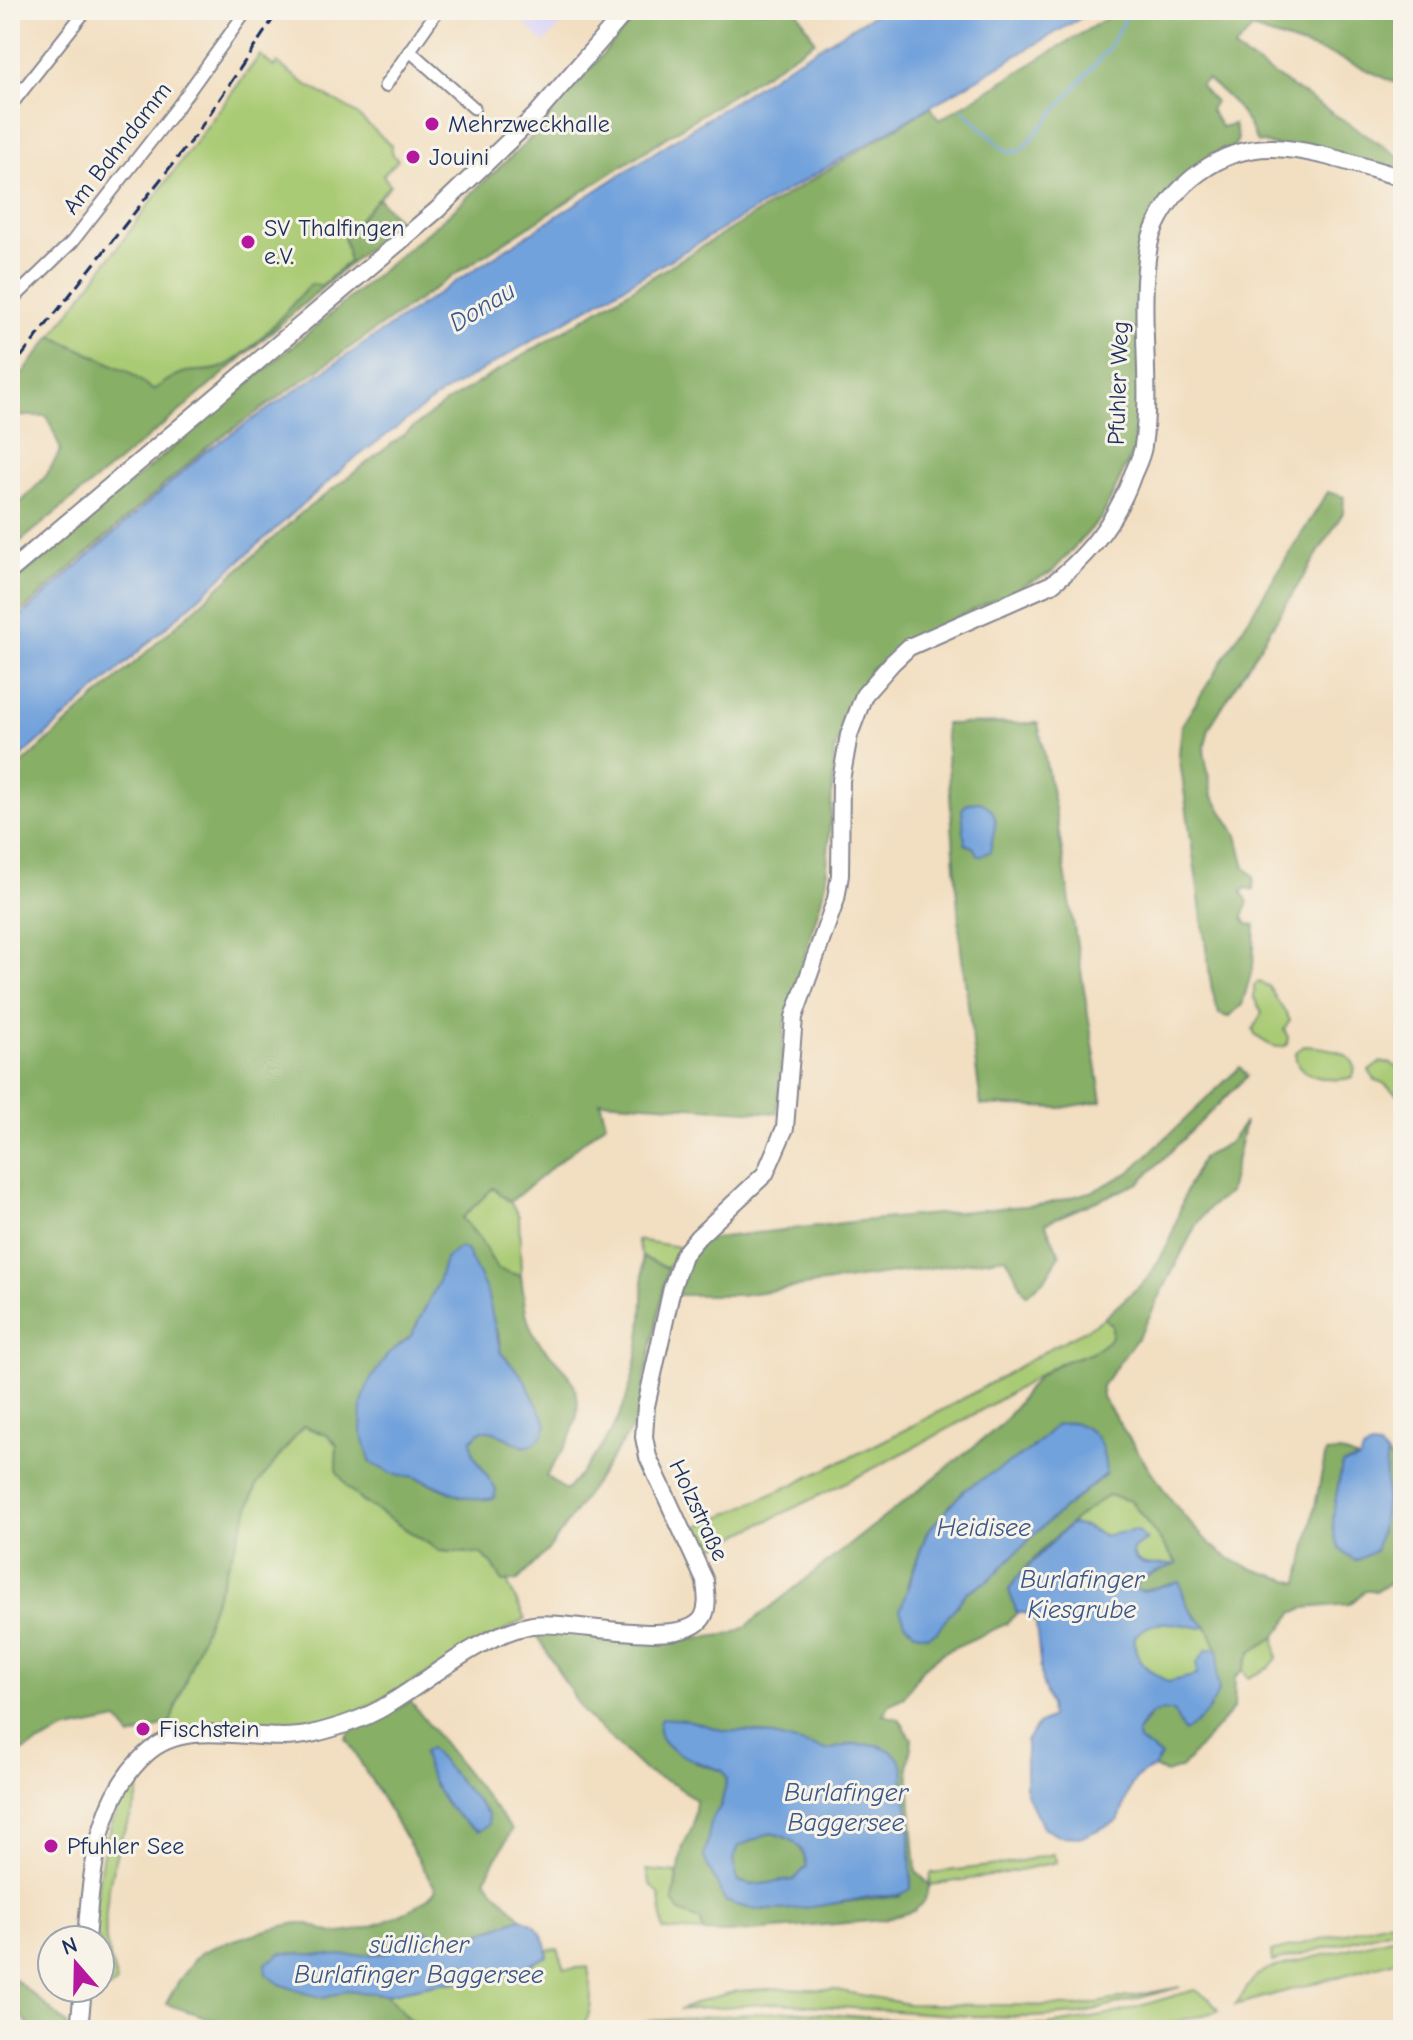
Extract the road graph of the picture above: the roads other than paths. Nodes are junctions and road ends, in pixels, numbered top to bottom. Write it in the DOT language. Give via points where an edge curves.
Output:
graph roads {
  1 [pos="86,10"];
  2 [pos="438,10"];
  3 [pos="613,10"];
  4 [pos="627,10"];
  5 [pos="244,11"];
  6 [pos="610,30"];
  7 [pos="410,51"];
  8 [pos="385,86"];
  9 [pos="11,102"];
  10 [pos="474,108"];
  11 [pos="1403,178"];
  12 [pos="10,302"];
  13 [pos="10,571"];
  14 [pos="840,824"];
  15 [pos="88,1924"];
  16 [pos="81,2004"];
  17 [pos="79,2030"];
  1 -- 9 [label="street"];
  2 -- 7 [label="street"];
  3 -- 6 [label="street"];
  4 -- 6 [label="street"];
  5 -- 12 [label="street, Am Bahndamm" via="72,242"];
  6 -- 13 [label="street" via="525,127 437,210"];
  7 -- 8 [label="street"];
  7 -- 10 [label="street"];
  11 -- 14 [label="street, Pfuhler Weg" via="1286,149 1249,150 1212,163 1171,200 1151,237 1144,301 1143,448 1124,501 1096,543 1052,584 909,647 874,681 849,735"];
  14 -- 15 [label="street, Holzstraße" via="836,899 794,1017 785,1128 765,1174 683,1255 646,1406 648,1457 705,1581 702,1618 676,1633 558,1624 515,1629 345,1725 307,1735 183,1736 157,1745 135,1764 112,1805 97,1848"];
  16 -- 17 [label="street"];
}
